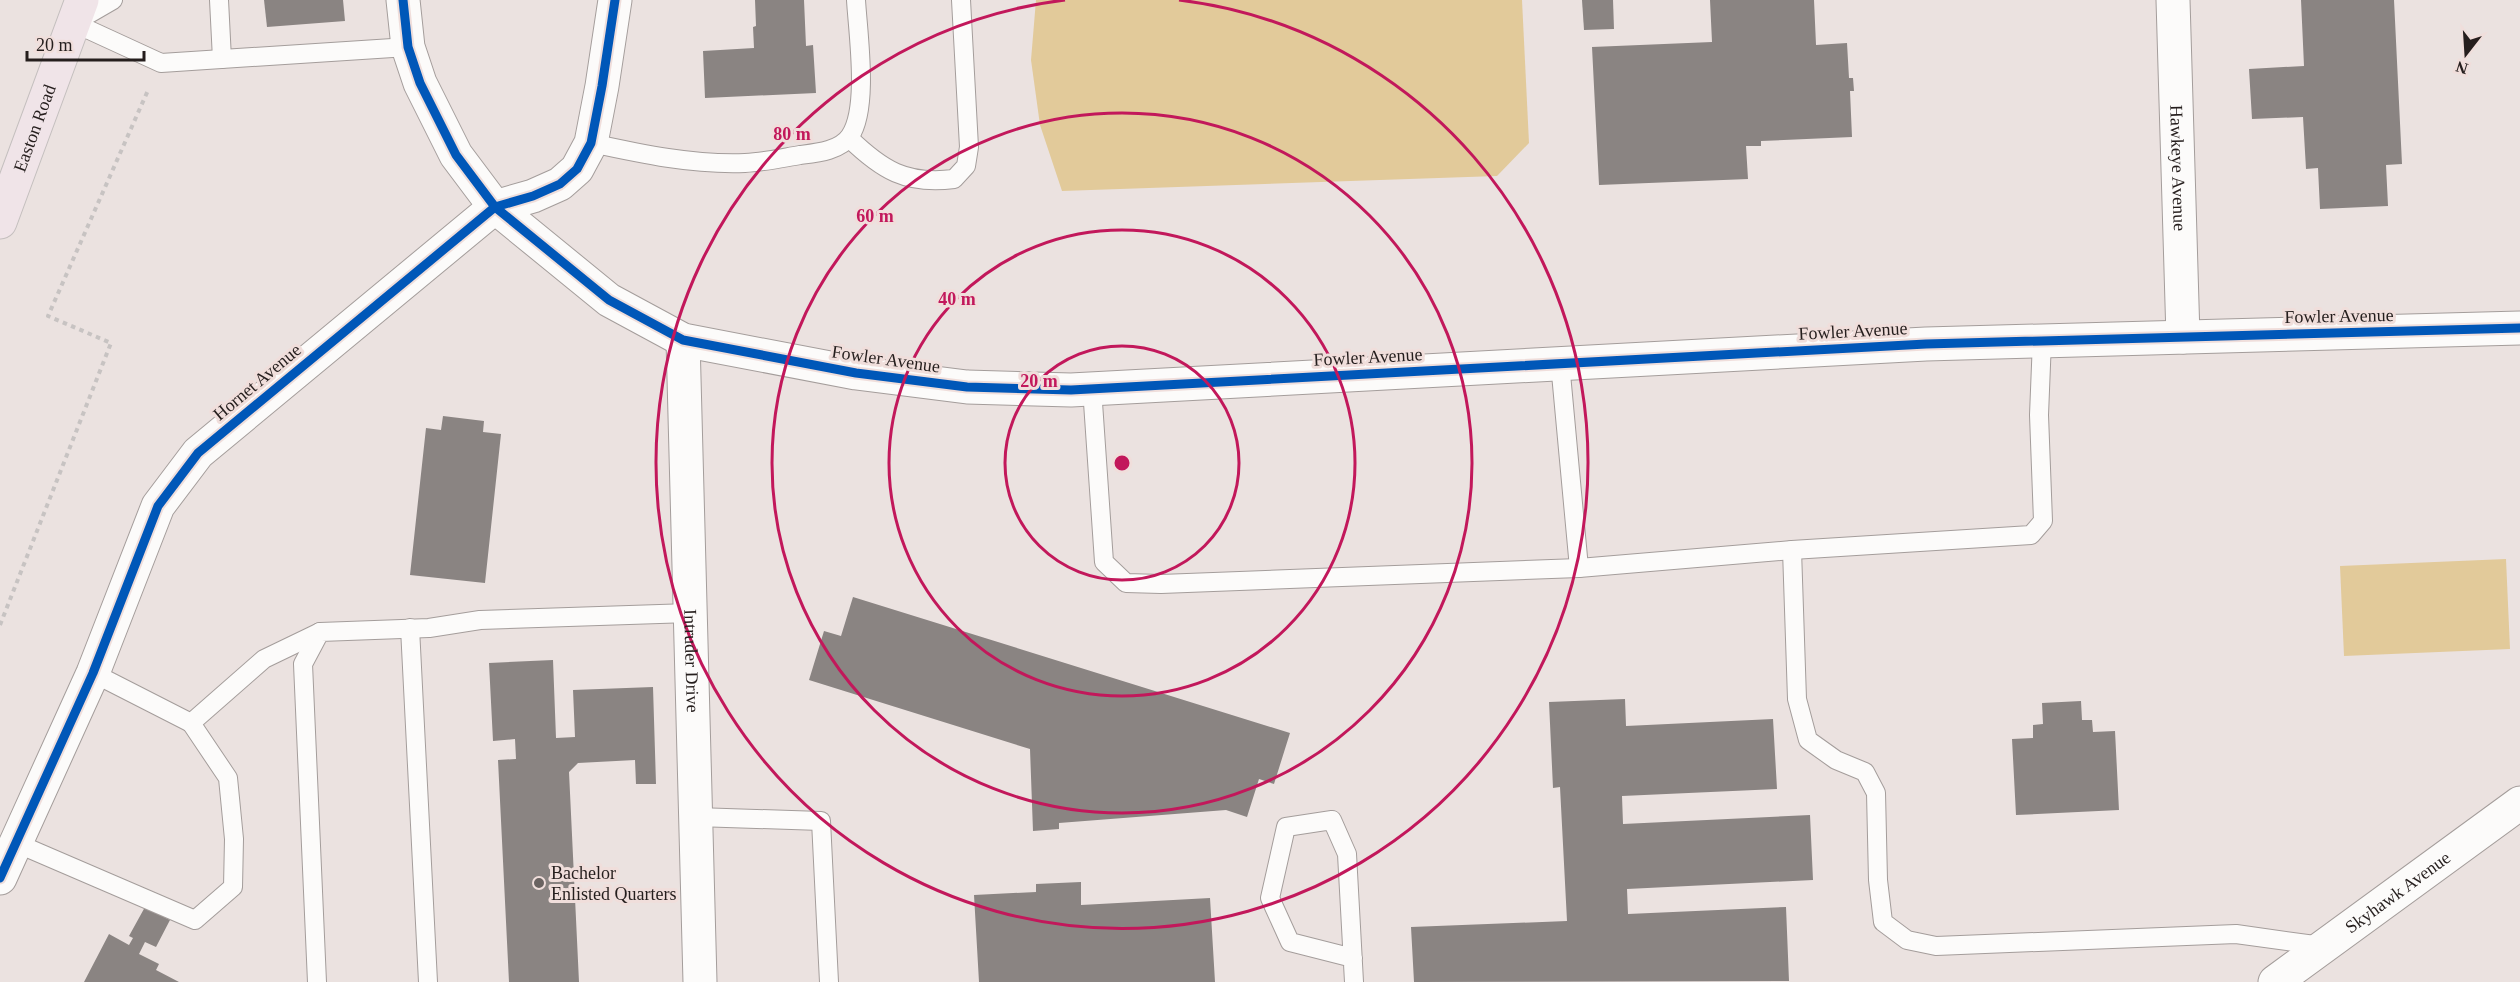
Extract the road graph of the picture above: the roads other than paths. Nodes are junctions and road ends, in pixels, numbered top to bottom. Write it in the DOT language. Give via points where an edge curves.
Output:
graph roads {
  1 [pos="113,0"];
  2 [pos="219,0"];
  3 [pos="403,0"];
  4 [pos="615,0"];
  5 [pos="856,0"];
  6 [pos="961,0"];
  7 [pos="2173,0"];
  8 [pos="78,11"];
  9 [pos="408,47"];
  10 [pos="222,59"];
  11 [pos="849,138"];
  12 [pos="591,143"];
  13 [pos="495,207"];
  14 [pos="0,222"];
  15 [pos="2520,328"];
  16 [pos="2183,337"];
  17 [pos="683,340"];
  18 [pos="2042,340"];
  19 [pos="1560,363"];
  20 [pos="1092,388"];
  21 [pos="1792,550"];
  22 [pos="1579,568"];
  23 [pos="690,613"];
  24 [pos="410,628"];
  25 [pos="320,632"];
  26 [pos="93,673"];
  27 [pos="191,723"];
  28 [pos="2520,803"];
  29 [pos="696,817"];
  30 [pos="16,843"];
  31 [pos="0,878"];
  32 [pos="2324,946"];
  33 [pos="1353,958"];
  34 [pos="317,982"];
  35 [pos="428,982"];
  36 [pos="700,982"];
  37 [pos="829,982"];
  38 [pos="1354,982"];
  39 [pos="2275,982"];
  1 -- 8 [label="lane"];
  2 -- 10 [label="lane"];
  3 -- 9 [label="street, Fowler Avenue"];
  4 -- 12 [label="street, Hornet Avenue"];
  5 -- 11 [label="lane" via="861,95 857,122"];
  6 -- 11 [label="lane" via="969,147 966,166 954,179 934,182 903,176 875,163"];
  7 -- 16 [label="street, Hawkeye Avenue"];
  8 -- 10 [label="lane" via="161,63"];
  8 -- 14 [label="highway, Easton Road"];
  9 -- 10 [label="lane"];
  9 -- 13 [label="street, Fowler Avenue" via="420,83 456,154"];
  11 -- 12 [label="lane" via="827,151 747,163 700,162"];
  12 -- 13 [label="street, Hornet Avenue" via="577,169 560,184"];
  13 -- 17 [label="street, Fowler Avenue" via="609,300"];
  13 -- 26 [label="street, Hornet Avenue" via="198,453 158,506"];
  15 -- 16 [label="street, Fowler Avenue"];
  16 -- 18 [label="street, Fowler Avenue"];
  17 -- 20 [label="street, Fowler Avenue" via="856,373 967,387"];
  17 -- 23 [label="street, Intruder Drive"];
  18 -- 19 [label="street, Fowler Avenue"];
  18 -- 21 [label="lane" via="2039,415 2043,521 2031,535"];
  19 -- 20 [label="street, Fowler Avenue"];
  19 -- 22 [label="lane"];
  20 -- 22 [label="lane" via="1104,562 1126,583"];
  21 -- 22 [label="lane"];
  21 -- 32 [label="lane" via="1797,699 1808,740 1836,760 1865,772 1876,793 1883,922 1907,940 1936,946 2236,934"];
  23 -- 24 [label="lane" via="480,620"];
  23 -- 29 [label="street, Intruder Drive"];
  24 -- 25 [label="lane"];
  24 -- 35 [label="lane"];
  25 -- 27 [label="lane" via="264,659"];
  25 -- 34 [label="lane" via="303,664"];
  26 -- 27 [label="lane"];
  26 -- 30 [label="street, Hornet Avenue"];
  27 -- 30 [label="lane" via="228,778 234,839 233,886 195,920"];
  28 -- 32 [label="street, Skyhawk Avenue"];
  29 -- 36 [label="street, Intruder Drive"];
  29 -- 37 [label="lane" via="821,821"];
  30 -- 31 [label="street, Hornet Avenue"];
  32 -- 39 [label="street, Skyhawk Avenue"];
  33 -- 33 [label="lane" via="1347,854 1332,820 1286,827 1270,898 1290,942"];
  33 -- 38 [label="lane"];
}
